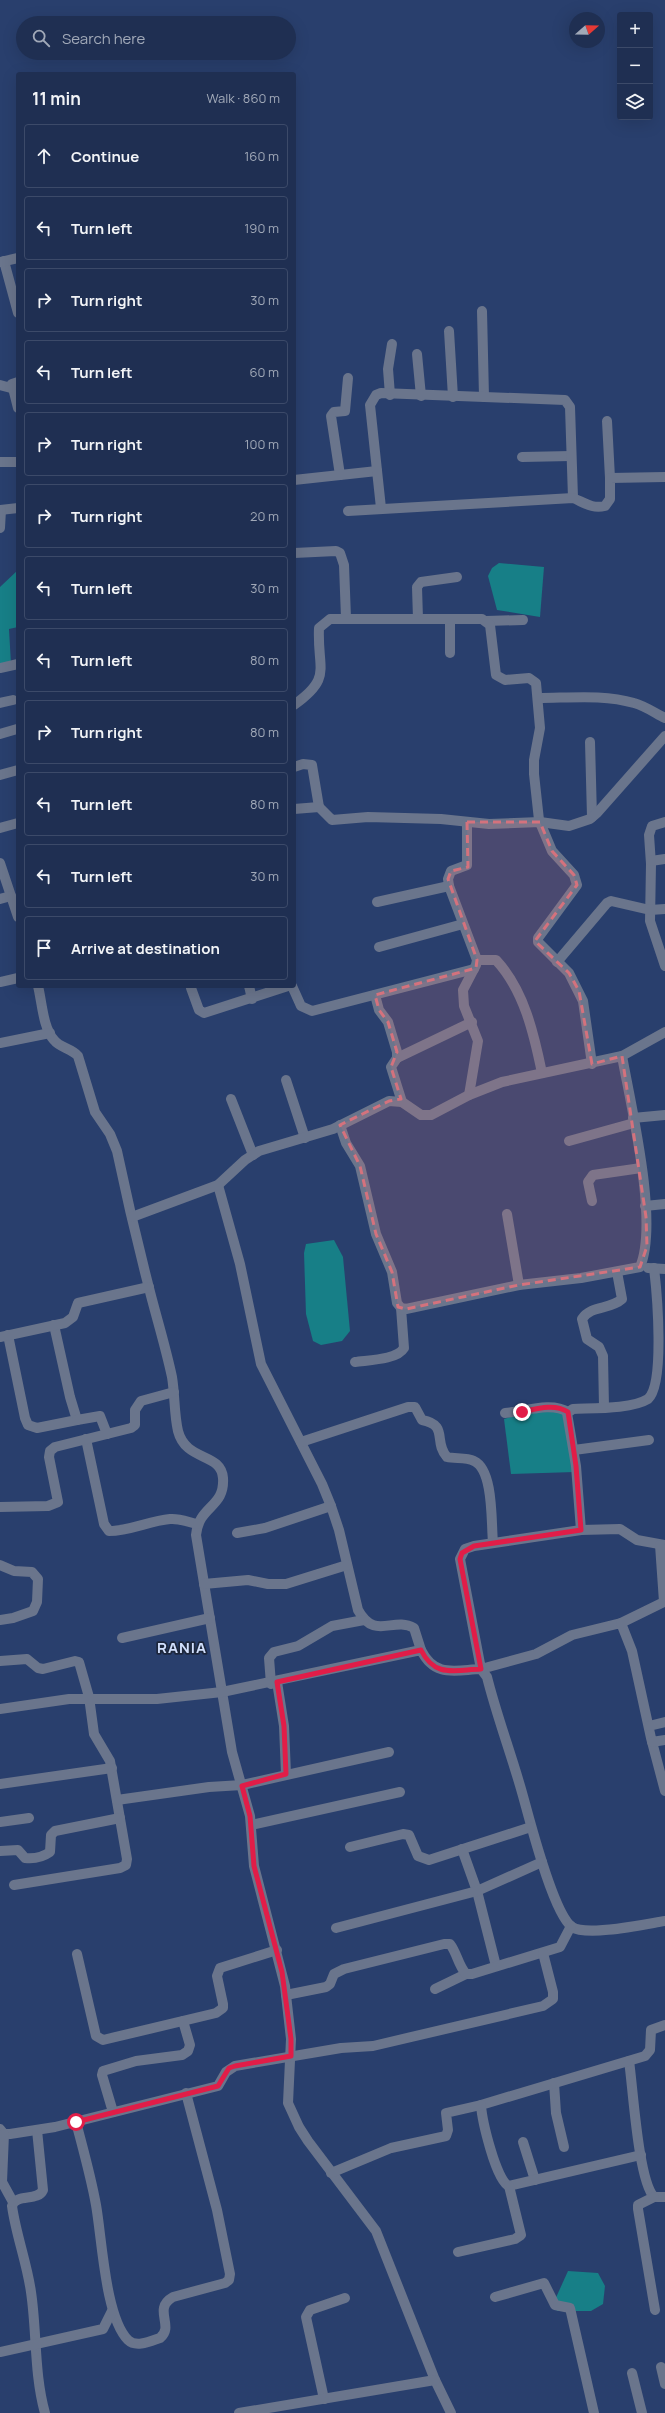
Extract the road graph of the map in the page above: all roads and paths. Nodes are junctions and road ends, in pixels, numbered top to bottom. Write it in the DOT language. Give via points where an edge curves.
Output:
graph roads {
  1 [pos="16,258"];
  2 [pos="2,261"];
  3 [pos="16,306"];
  4 [pos="482,312"];
  5 [pos="449,331"];
  6 [pos="392,344"];
  7 [pos="417,354"];
  8 [pos="348,378"];
  9 [pos="0,385"];
  10 [pos="15,385"];
  11 [pos="390,395"];
  12 [pos="421,396"];
  13 [pos="484,396"];
  14 [pos="452,397"];
  15 [pos="607,421"];
  16 [pos="571,456"];
  17 [pos="522,457"];
  18 [pos="0,462"];
  19 [pos="16,462"];
  20 [pos="377,471"];
  21 [pos="340,475"];
  22 [pos="665,477"];
  23 [pos="610,478"];
  24 [pos="296,480"];
  25 [pos="573,498"];
  26 [pos="16,508"];
  27 [pos="381,508"];
  28 [pos="0,510"];
  29 [pos="348,511"];
  30 [pos="0,528"];
  31 [pos="296,553"];
  32 [pos="457,577"];
  33 [pos="346,618"];
  34 [pos="418,619"];
  35 [pos="450,619"];
  36 [pos="523,620"];
  37 [pos="486,621"];
  38 [pos="450,653"];
  39 [pos="16,664"];
  40 [pos="0,668"];
  41 [pos="538,698"];
  42 [pos="13,700"];
  43 [pos="0,703"];
  44 [pos="296,704"];
  45 [pos="665,718"];
  46 [pos="16,729"];
  47 [pos="0,734"];
  48 [pos="665,736"];
  49 [pos="590,742"];
  50 [pos="296,766"];
  51 [pos="16,771"];
  52 [pos="0,775"];
  53 [pos="319,807"];
  54 [pos="296,810"];
  55 [pos="592,817"];
  56 [pos="467,822"];
  57 [pos="540,822"];
  58 [pos="665,822"];
  59 [pos="16,824"];
  60 [pos="0,828"];
  61 [pos="665,859"];
  62 [pos="651,861"];
  63 [pos="0,862"];
  64 [pos="449,886"];
  65 [pos="11,896"];
  66 [pos="0,899"];
  67 [pos="378,902"];
  68 [pos="665,909"];
  69 [pos="650,910"];
  70 [pos="16,911"];
  71 [pos="463,924"];
  72 [pos="379,947"];
  73 [pos="557,962"];
  74 [pos="475,964"];
  75 [pos="665,966"];
  76 [pos="16,978"];
  77 [pos="0,982"];
  78 [pos="39,988"];
  79 [pos="191,988"];
  80 [pos="249,988"];
  81 [pos="282,988"];
  82 [pos="293,988"];
  83 [pos="375,995"];
  84 [pos="252,999"];
  85 [pos="472,1022"];
  86 [pos="50,1032"];
  87 [pos="665,1032"];
  88 [pos="0,1043"];
  89 [pos="622,1056"];
  90 [pos="397,1058"];
  91 [pos="592,1064"];
  92 [pos="542,1073"];
  93 [pos="286,1080"];
  94 [pos="469,1095"];
  95 [pos="231,1099"];
  96 [pos="402,1102"];
  97 [pos="665,1115"];
  98 [pos="633,1120"];
  99 [pos="342,1134"];
  100 [pos="305,1138"];
  101 [pos="569,1141"];
  102 [pos="253,1155"];
  103 [pos="641,1168"];
  104 [pos="218,1185"];
  105 [pos="592,1201"];
  106 [pos="665,1204"];
  107 [pos="645,1206"];
  108 [pos="507,1214"];
  109 [pos="132,1217"];
  110 [pos="640,1267"];
  111 [pos="654,1268"];
  112 [pos="665,1269"];
  113 [pos="616,1272"];
  114 [pos="519,1285"];
  115 [pos="150,1293"];
  116 [pos="401,1308"];
  117 [pos="55,1329"];
  118 [pos="4,1336"];
  119 [pos="355,1362"];
  120 [pos="174,1392"];
  121 [pos="604,1407"];
  122 [pos="568,1412"];
  123 [pos="505,1413"];
  124 [pos="77,1420"];
  125 [pos="107,1434"];
  126 [pos="86,1439"];
  127 [pos="649,1440"];
  128 [pos="301,1442"];
  129 [pos="574,1450"];
  130 [pos="331,1506"];
  131 [pos="0,1507"];
  132 [pos="197,1524"];
  133 [pos="581,1530"];
  134 [pos="237,1533"];
  135 [pos="493,1542"];
  136 [pos="663,1545"];
  137 [pos="0,1565"];
  138 [pos="347,1565"];
  139 [pos="204,1584"];
  140 [pos="210,1618"];
  141 [pos="0,1620"];
  142 [pos="364,1620"];
  143 [pos="621,1623"];
  144 [pos="122,1638"];
  145 [pos="421,1650"];
  146 [pos="0,1661"];
  147 [pos="481,1669"];
  148 [pos="274,1683"];
  149 [pos="222,1692"];
  150 [pos="89,1698"];
  151 [pos="0,1709"];
  152 [pos="665,1722"];
  153 [pos="649,1726"];
  154 [pos="665,1740"];
  155 [pos="652,1742"];
  156 [pos="389,1752"];
  157 [pos="112,1768"];
  158 [pos="286,1774"];
  159 [pos="0,1784"];
  160 [pos="247,1784"];
  161 [pos="665,1791"];
  162 [pos="400,1792"];
  163 [pos="117,1800"];
  164 [pos="29,1818"];
  165 [pos="120,1818"];
  166 [pos="0,1822"];
  167 [pos="259,1823"];
  168 [pos="531,1827"];
  169 [pos="350,1847"];
  170 [pos="462,1849"];
  171 [pos="0,1851"];
  172 [pos="542,1862"];
  173 [pos="14,1885"];
  174 [pos="477,1891"];
  175 [pos="665,1921"];
  176 [pos="571,1926"];
  177 [pos="336,1928"];
  178 [pos="277,1950"];
  179 [pos="543,1953"];
  180 [pos="77,1954"];
  181 [pos="496,1966"];
  182 [pos="466,1974"];
  183 [pos="435,1989"];
  184 [pos="286,1995"];
  185 [pos="183,2021"];
  186 [pos="665,2025"];
  187 [pos="291,2056"];
  188 [pos="629,2060"];
  189 [pos="554,2083"];
  190 [pos="186,2093"];
  191 [pos="481,2105"];
  192 [pos="113,2112"];
  193 [pos="76,2122"];
  194 [pos="37,2130"];
  195 [pos="2,2131"];
  196 [pos="523,2142"];
  197 [pos="564,2147"];
  198 [pos="641,2155"];
  199 [pos="331,2172"];
  200 [pos="535,2180"];
  201 [pos="509,2186"];
  202 [pos="654,2197"];
  203 [pos="665,2198"];
  204 [pos="13,2202"];
  205 [pos="458,2252"];
  206 [pos="495,2297"];
  207 [pos="345,2298"];
  208 [pos="655,2310"];
  209 [pos="112,2311"];
  210 [pos="37,2344"];
  211 [pos="0,2352"];
  212 [pos="661,2367"];
  213 [pos="632,2374"];
  214 [pos="435,2380"];
  215 [pos="665,2384"];
  216 [pos="324,2399"];
  217 [pos="45,2413"];
  218 [pos="239,2413"];
  219 [pos="451,2413"];
  220 [pos="594,2413"];
  221 [pos="642,2413"];
  1 -- 2 [label="street"];
  2 -- 3 [label="street"];
  4 -- 13 [label="street"];
  5 -- 14 [label="street"];
  6 -- 11 [label="street" via="388,369"];
  7 -- 12 [label="street"];
  8 -- 21 [label="street" via="346,408 344,412 334,412 331,416"];
  9 -- 10 [label="street"];
  11 -- 12 [label="street"];
  11 -- 20 [label="street" via="376,395 370,405"];
  12 -- 14 [label="street"];
  13 -- 14 [label="street"];
  13 -- 16 [label="street" via="565,400 570,407"];
  15 -- 23 [label="street"];
  16 -- 17 [label="street"];
  16 -- 25 [label="street"];
  18 -- 19 [label="street"];
  20 -- 21 [label="street"];
  20 -- 27 [label="street"];
  21 -- 24 [label="street"];
  22 -- 23 [label="street"];
  23 -- 25 [label="street" via="610,500 605,506 590,507"];
  25 -- 27 [label="street"];
  26 -- 28 [label="street"];
  27 -- 29 [label="street"];
  28 -- 30 [label="street"];
  31 -- 33 [label="street" via="340,553 344,565"];
  32 -- 34 [label="street" via="421,582 417,591"];
  33 -- 34 [label="street"];
  33 -- 44 [label="street" via="330,619 320,628 319,683 310,694"];
  34 -- 35 [label="street"];
  35 -- 37 [label="street"];
  35 -- 38 [label="street"];
  36 -- 37 [label="street"];
  37 -- 41 [label="street" via="492,631 496,676 506,680 533,679"];
  39 -- 40 [label="street"];
  41 -- 45 [label="street" via="626,701 641,705"];
  41 -- 57 [label="street" via="540,728 534,774"];
  42 -- 43 [label="street"];
  46 -- 47 [label="street"];
  48 -- 55 [label="street"];
  49 -- 55 [label="street"];
  50 -- 53 [label="street" via="312,765"];
  51 -- 52 [label="street"];
  53 -- 54 [label="street"];
  53 -- 56 [label="street" via="332,820 368,817"];
  55 -- 57 [label="street" via="569,826"];
  56 -- 57 [label="street"];
  56 -- 64 [label="street" via="468,862 465,867 449,874"];
  57 -- 73 [label="street" via="552,851 577,879 575,889 538,938 538,944"];
  58 -- 62 [label="street" via="655,824 650,829"];
  59 -- 60 [label="street"];
  61 -- 62 [label="street"];
  62 -- 69 [label="street"];
  63 -- 65 [label="street"];
  64 -- 67 [label="street"];
  64 -- 71 [label="street"];
  65 -- 66 [label="street"];
  65 -- 70 [label="street"];
  68 -- 69 [label="street"];
  69 -- 73 [label="street" via="611,901 607,903"];
  69 -- 75 [label="street" via="652,930"];
  71 -- 72 [label="street"];
  71 -- 74 [label="street"];
  73 -- 91 [label="street" via="569,973 583,1001"];
  74 -- 83 [label="street"];
  74 -- 85 [label="street" via="463,990 464,1006"];
  74 -- 92 [label="street" via="496,960 506,973 530,1022"];
  76 -- 77 [label="street"];
  78 -- 86 [label="street"];
  79 -- 84 [label="street" via="199,1010 204,1013"];
  80 -- 84 [label="street"];
  81 -- 84 [label="street"];
  82 -- 83 [label="street" via="301,1006 312,1011"];
  83 -- 90 [label="street" via="379,1010 390,1026"];
  85 -- 90 [label="street"];
  85 -- 94 [label="street" via="477,1034 478,1048"];
  86 -- 88 [label="street"];
  86 -- 109 [label="street" via="54,1040 72,1050 81,1062 95,1112 115,1146"];
  87 -- 89 [label="street"];
  89 -- 91 [label="street"];
  89 -- 98 [label="street"];
  90 -- 96 [label="street" via="391,1067"];
  91 -- 92 [label="street"];
  92 -- 94 [label="street" via="502,1082"];
  93 -- 100 [label="street"];
  94 -- 96 [label="street" via="426,1116"];
  95 -- 102 [label="street"];
  96 -- 99 [label="street" via="389,1101"];
  97 -- 98 [label="street"];
  98 -- 101 [label="street"];
  98 -- 103 [label="street"];
  99 -- 100 [label="street"];
  99 -- 116 [label="street" via="360,1166 376,1234 392,1272 396,1303"];
  100 -- 102 [label="street" via="275,1145"];
  102 -- 104 [label="street"];
  103 -- 105 [label="street" via="593,1175 588,1182"];
  103 -- 107 [label="street"];
  104 -- 109 [label="street"];
  104 -- 128 [label="street" via="240,1264 261,1364"];
  106 -- 107 [label="street"];
  107 -- 110 [label="street" via="647,1246"];
  108 -- 114 [label="street"];
  109 -- 115 [label="street"];
  110 -- 111 [label="street"];
  110 -- 113 [label="street"];
  111 -- 112 [label="street"];
  111 -- 121 [label="street" via="661,1345 659,1371 653,1394 644,1401"];
  113 -- 114 [label="street"];
  113 -- 121 [label="street" via="622,1299 612,1305 589,1311 582,1319 587,1339 598,1347 603,1356"];
  114 -- 116 [label="street"];
  115 -- 117 [label="street" via="78,1303 70,1320"];
  115 -- 120 [label="street"];
  116 -- 119 [label="street" via="404,1348 402,1351 392,1356"];
  117 -- 118 [label="street"];
  117 -- 124 [label="street"];
  118 -- 124 [label="street" via="28,1425 37,1428"];
  120 -- 125 [label="street" via="140,1401 135,1410 135,1425"];
  120 -- 132 [label="street" via="182,1443 189,1451 208,1458 217,1465 223,1476 223,1488 218,1501 202,1515"];
  121 -- 122 [label="street"];
  122 -- 123 [label="street" via="561,1408 548,1408"];
  122 -- 129 [label="street"];
  124 -- 125 [label="street" via="100,1416"];
  125 -- 126 [label="street"];
  126 -- 131 [label="street" via="55,1447 50,1451 58,1502 48,1506"];
  126 -- 132 [label="street" via="104,1524 109,1531 169,1519"];
  127 -- 129 [label="street"];
  128 -- 130 [label="street"];
  128 -- 135 [label="street" via="408,1407 415,1407 422,1420 431,1421 437,1426 446,1457 474,1460 478,1464 489,1485"];
  129 -- 133 [label="street"];
  130 -- 134 [label="street" via="265,1528"];
  130 -- 138 [label="street"];
  132 -- 139 [label="street" via="196,1535"];
  133 -- 135 [label="street"];
  133 -- 136 [label="street" via="620,1529 636,1540"];
  135 -- 147 [label="street" via="465,1550 460,1559"];
  136 -- 143 [label="street" via="664,1602"];
  137 -- 141 [label="street" via="14,1571 35,1573 38,1579 37,1602 33,1611"];
  138 -- 139 [label="street" via="286,1584 276,1585 248,1580"];
  138 -- 142 [label="street" via="358,1610"];
  139 -- 140 [label="street"];
  140 -- 144 [label="street"];
  140 -- 149 [label="street"];
  142 -- 145 [label="street" via="375,1626 410,1626 416,1632"];
  142 -- 148 [label="street" via="332,1626 298,1646 274,1652 269,1658"];
  143 -- 147 [label="street" via="579,1633 536,1654"];
  143 -- 153 [label="street" via="632,1651"];
  145 -- 147 [label="street" via="427,1662 434,1668 446,1671"];
  145 -- 148 [label="street"];
  146 -- 150 [label="street" via="27,1659 43,1669 79,1662"];
  147 -- 168 [label="street" via="487,1677"];
  148 -- 149 [label="street"];
  148 -- 158 [label="street" via="284,1726"];
  149 -- 150 [label="street" via="157,1699"];
  149 -- 160 [label="street" via="232,1752"];
  150 -- 151 [label="street"];
  150 -- 157 [label="street" via="94,1734 107,1754"];
  152 -- 153 [label="street"];
  153 -- 155 [label="street"];
  154 -- 155 [label="street"];
  155 -- 161 [label="street"];
  156 -- 158 [label="street"];
  157 -- 159 [label="street"];
  157 -- 163 [label="street"];
  158 -- 160 [label="street"];
  160 -- 163 [label="street"];
  160 -- 167 [label="street"];
  162 -- 167 [label="street"];
  163 -- 165 [label="street"];
  164 -- 166 [label="street"];
  165 -- 171 [label="street" via="55,1831 51,1835 50,1852 46,1855 31,1859 25,1858 18,1850"];
  165 -- 173 [label="street" via="126,1865"];
  167 -- 178 [label="street" via="254,1866"];
  168 -- 170 [label="street"];
  168 -- 172 [label="street"];
  169 -- 170 [label="street" via="403,1834 409,1835 418,1856 423,1859 429,1860"];
  170 -- 174 [label="street"];
  172 -- 174 [label="street"];
  172 -- 176 [label="street" via="561,1913"];
  174 -- 177 [label="street"];
  174 -- 181 [label="street"];
  175 -- 176 [label="street" via="606,1930 584,1930"];
  176 -- 179 [label="street" via="560,1947"];
  178 -- 184 [label="street"];
  178 -- 185 [label="street" via="220,1968 217,1976 223,2008 216,2013"];
  179 -- 181 [label="street"];
  179 -- 187 [label="street" via="553,1999 543,2006 373,2046"];
  180 -- 185 [label="street" via="99,2039"];
  181 -- 182 [label="street"];
  182 -- 183 [label="street"];
  182 -- 184 [label="street" via="461,1969 450,1944 444,1944 344,1969 334,1974 326,1987"];
  184 -- 187 [label="street"];
  185 -- 192 [label="street" via="190,2045 188,2051 182,2055 136,2061 103,2070 102,2075"];
  186 -- 188 [label="street" via="650,2030 648,2054"];
  187 -- 190 [label="street" via="229,2068 218,2086"];
  187 -- 199 [label="street" via="288,2103 299,2128"];
  188 -- 189 [label="street"];
  188 -- 198 [label="street"];
  189 -- 191 [label="street"];
  189 -- 197 [label="street" via="556,2113"];
  190 -- 192 [label="street"];
  190 -- 209 [label="street" via="218,2210 229,2280 173,2296 166,2301 163,2307 166,2330 160,2338 141,2343 128,2340"];
  191 -- 199 [label="street" via="446,2113 446,2136 391,2148"];
  191 -- 201 [label="street" via="500,2177"];
  192 -- 193 [label="street"];
  193 -- 194 [label="street"];
  193 -- 209 [label="street" via="96,2204"];
  194 -- 195 [label="street"];
  194 -- 204 [label="street" via="43,2190 38,2195"];
  195 -- 204 [label="street" via="2,2182"];
  196 -- 200 [label="street"];
  198 -- 200 [label="street"];
  198 -- 202 [label="street" via="647,2185"];
  199 -- 214 [label="street" via="376,2231"];
  200 -- 201 [label="street"];
  201 -- 205 [label="street" via="521,2235 515,2239"];
  202 -- 203 [label="street"];
  202 -- 208 [label="street" via="638,2205 638,2209"];
  204 -- 210 [label="street" via="12,2210 31,2289"];
  206 -- 220 [label="street" via="544,2284 555,2305 570,2308"];
  207 -- 216 [label="street" via="310,2310 306,2317"];
  209 -- 210 [label="street" via="103,2329"];
  210 -- 211 [label="street"];
  210 -- 217 [label="street" via="39,2391"];
  212 -- 215 [label="street"];
  213 -- 221 [label="street"];
  214 -- 216 [label="street"];
  214 -- 219 [label="street"];
  216 -- 218 [label="street"];
}
